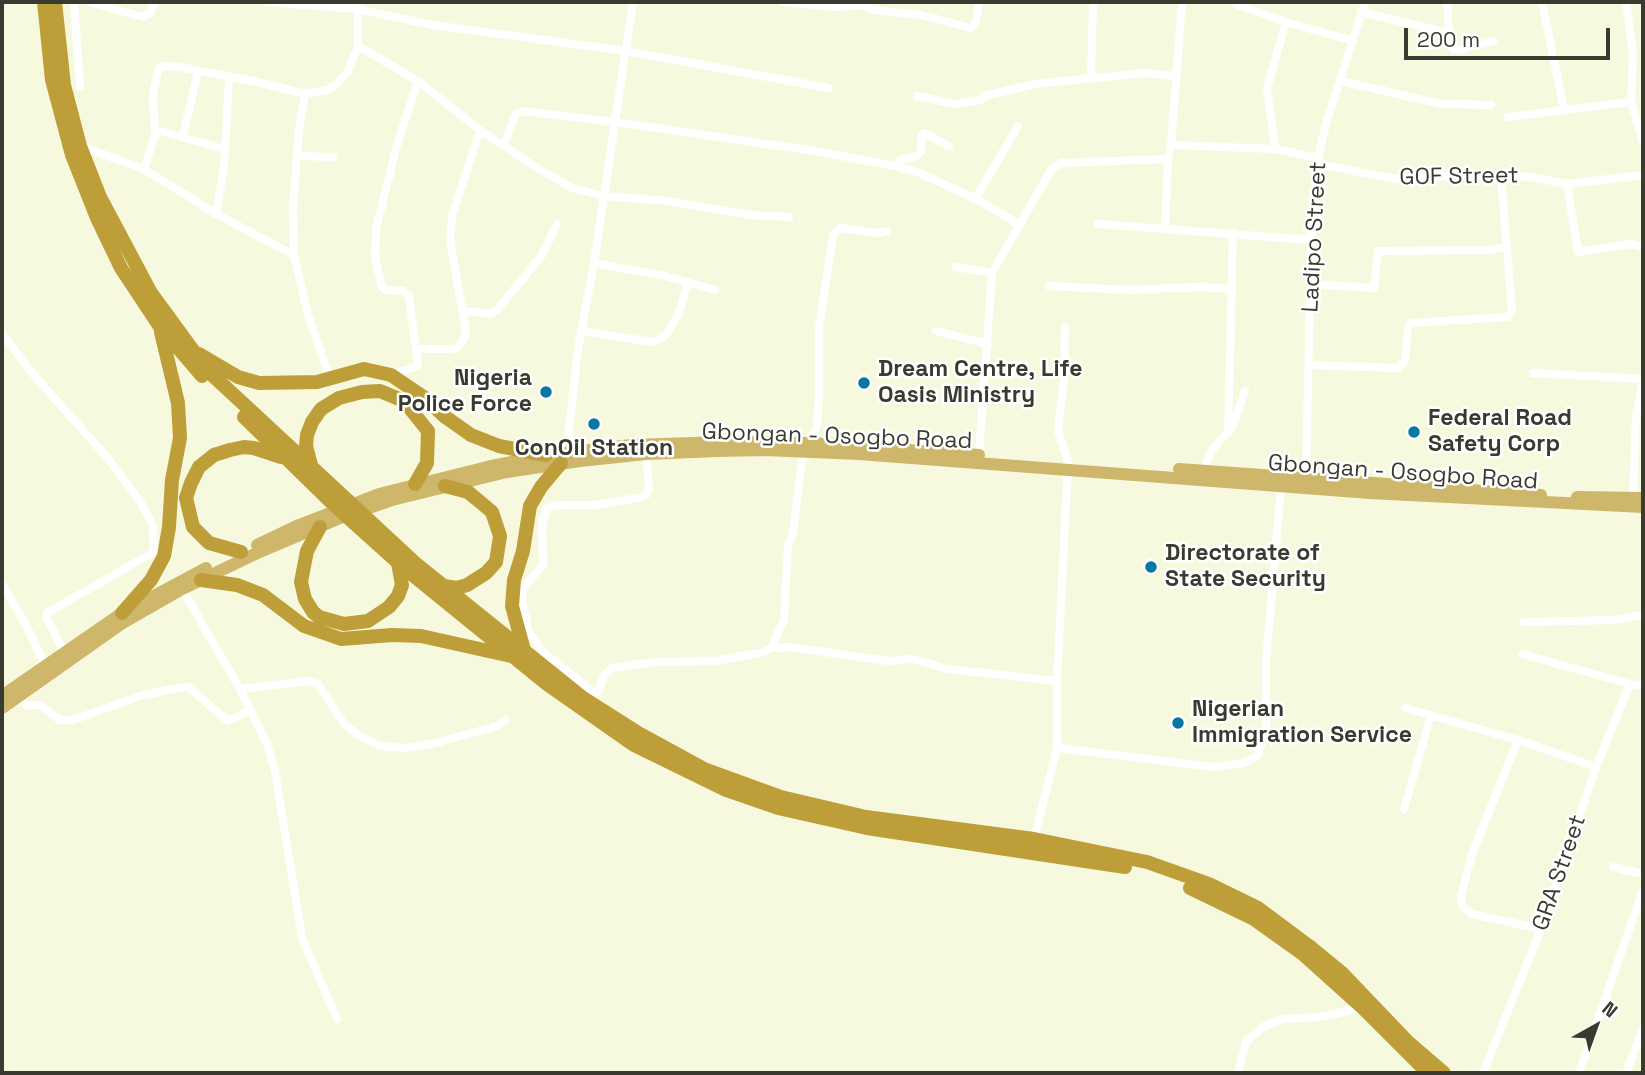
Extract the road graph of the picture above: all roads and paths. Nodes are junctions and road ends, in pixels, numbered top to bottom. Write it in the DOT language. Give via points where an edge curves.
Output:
graph roads {
  1 [pos="44,2"];
  2 [pos="55,2"];
  3 [pos="74,2"];
  4 [pos="89,2"];
  5 [pos="154,2"];
  6 [pos="266,2"];
  7 [pos="633,2"];
  8 [pos="782,2"];
  9 [pos="979,2"];
  10 [pos="1093,2"];
  11 [pos="1182,2"];
  12 [pos="1234,2"];
  13 [pos="1365,2"];
  14 [pos="1447,2"];
  15 [pos="1542,2"];
  16 [pos="1626,2"];
  17 [pos="277,3"];
  18 [pos="358,5"];
  19 [pos="1362,12"];
  20 [pos="1286,22"];
  21 [pos="1449,33"];
  22 [pos="1353,41"];
  23 [pos="1493,41"];
  24 [pos="358,46"];
  25 [pos="626,51"];
  26 [pos="198,72"];
  27 [pos="1177,76"];
  28 [pos="1091,78"];
  29 [pos="229,79"];
  30 [pos="418,81"];
  31 [pos="1341,81"];
  32 [pos="80,87"];
  33 [pos="828,88"];
  34 [pos="305,94"];
  35 [pos="917,96"];
  36 [pos="1631,102"];
  37 [pos="1491,105"];
  38 [pos="1564,109"];
  39 [pos="1508,117"];
  40 [pos="615,122"];
  41 [pos="1018,126"];
  42 [pos="480,130"];
  43 [pos="155,135"];
  44 [pos="183,136"];
  45 [pos="1643,142"];
  46 [pos="1171,145"];
  47 [pos="80,146"];
  48 [pos="504,146"];
  49 [pos="949,146"];
  50 [pos="225,149"];
  51 [pos="1275,149"];
  52 [pos="297,156"];
  53 [pos="333,157"];
  54 [pos="1168,159"];
  55 [pos="1317,161"];
  56 [pos="895,166"];
  57 [pos="145,169"];
  58 [pos="1643,175"];
  59 [pos="1502,176"];
  60 [pos="1567,184"];
  61 [pos="603,196"];
  62 [pos="978,200"];
  63 [pos="216,214"];
  64 [pos="789,217"];
  65 [pos="557,224"];
  66 [pos="1098,224"];
  67 [pos="1020,225"];
  68 [pos="1165,228"];
  69 [pos="887,231"];
  70 [pos="1233,233"];
  71 [pos="1311,240"];
  72 [pos="1506,247"];
  73 [pos="1643,247"];
  74 [pos="294,255"];
  75 [pos="594,263"];
  76 [pos="956,267"];
  77 [pos="992,273"];
  78 [pos="688,282"];
  79 [pos="1311,284"];
  80 [pos="1049,286"];
  81 [pos="715,290"];
  82 [pos="1232,291"];
  83 [pos="463,311"];
  84 [pos="160,327"];
  85 [pos="1065,327"];
  86 [pos="582,331"];
  87 [pos="936,331"];
  88 [pos="2,334"];
  89 [pos="988,344"];
  90 [pos="192,349"];
  91 [pos="416,349"];
  92 [pos="1309,365"];
  93 [pos="1533,373"];
  94 [pos="391,375"];
  95 [pos="330,379"];
  96 [pos="1643,381"];
  97 [pos="1245,391"];
  98 [pos="1228,433"];
  99 [pos="807,447"];
  100 [pos="646,454"];
  101 [pos="546,455"];
  102 [pos="979,455"];
  103 [pos="286,458"];
  104 [pos="565,458"];
  105 [pos="1068,466"];
  106 [pos="311,467"];
  107 [pos="1203,471"];
  108 [pos="1306,479"];
  109 [pos="415,484"];
  110 [pos="445,486"];
  111 [pos="1281,486"];
  112 [pos="1638,498"];
  113 [pos="339,501"];
  114 [pos="1643,507"];
  115 [pos="362,522"];
  116 [pos="320,527"];
  117 [pos="241,552"];
  118 [pos="398,562"];
  119 [pos="201,580"];
  120 [pos="2,584"];
  121 [pos="444,586"];
  122 [pos="182,589"];
  123 [pos="121,612"];
  124 [pos="1643,615"];
  125 [pos="1524,622"];
  126 [pos="780,632"];
  127 [pos="789,647"];
  128 [pos="771,648"];
  129 [pos="64,652"];
  130 [pos="519,654"];
  131 [pos="1522,654"];
  132 [pos="45,665"];
  133 [pos="1057,681"];
  134 [pos="1630,684"];
  135 [pos="1643,686"];
  136 [pos="240,689"];
  137 [pos="2,696"];
  138 [pos="16,697"];
  139 [pos="2,708"];
  140 [pos="1405,708"];
  141 [pos="251,710"];
  142 [pos="1431,715"];
  143 [pos="505,720"];
  144 [pos="1518,740"];
  145 [pos="1057,748"];
  146 [pos="1596,767"];
  147 [pos="1404,809"];
  148 [pos="1034,839"];
  149 [pos="1613,867"];
  150 [pos="1643,874"];
  151 [pos="1643,890"];
  152 [pos="1541,929"];
  153 [pos="1363,1008"];
  154 [pos="337,1020"];
  155 [pos="1643,1028"];
  156 [pos="1238,1073"];
  157 [pos="1428,1073"];
  158 [pos="1444,1073"];
  159 [pos="1483,1073"];
  160 [pos="1579,1073"];
  161 [pos="1626,1073"];
  1 -- 84 [label="highway" via="51,80 72,155 121,268"];
  2 -- 47 [label="highway" via="64,85"];
  3 -- 32 [label="street"];
  4 -- 5 [label="street" via="143,17"];
  6 -- 17 [label="street"];
  7 -- 25 [label="street"];
  8 -- 9 [label="street" via="862,5 971,28"];
  10 -- 28 [label="street"];
  11 -- 27 [label="street"];
  12 -- 20 [label="street"];
  13 -- 19 [label="street, Ladipo Street"];
  14 -- 21 [label="street"];
  15 -- 38 [label="street"];
  16 -- 36 [label="street" via="1633,54"];
  17 -- 18 [label="street"];
  18 -- 24 [label="street"];
  18 -- 25 [label="street" via="433,25"];
  19 -- 21 [label="street"];
  19 -- 22 [label="street, Ladipo Street"];
  20 -- 22 [label="street"];
  20 -- 51 [label="street" via="1267,88"];
  21 -- 23 [label="street" via="1451,45 1458,50"];
  22 -- 31 [label="street, Ladipo Street"];
  24 -- 30 [label="street"];
  24 -- 34 [label="street" via="348,71 336,85"];
  25 -- 33 [label="street"];
  25 -- 40 [label="street"];
  26 -- 29 [label="street"];
  26 -- 43 [label="street" via="162,66 158,70 153,95"];
  26 -- 44 [label="street"];
  27 -- 28 [label="street" via="1145,73"];
  27 -- 46 [label="street"];
  28 -- 35 [label="street" via="1035,84 956,104"];
  29 -- 34 [label="street"];
  29 -- 50 [label="street"];
  30 -- 42 [label="street"];
  30 -- 91 [label="street" via="380,207 375,258 383,289 404,291 409,296"];
  31 -- 37 [label="street" via="1441,104"];
  31 -- 55 [label="street, Ladipo Street"];
  34 -- 52 [label="street"];
  36 -- 38 [label="street"];
  36 -- 45 [label="street"];
  38 -- 39 [label="street"];
  40 -- 48 [label="street" via="521,111 515,115"];
  40 -- 56 [label="street"];
  40 -- 61 [label="street"];
  41 -- 62 [label="street"];
  42 -- 48 [label="street"];
  42 -- 83 [label="street" via="452,216 450,240"];
  43 -- 44 [label="street" via="160,131"];
  43 -- 57 [label="street"];
  44 -- 50 [label="street"];
  46 -- 51 [label="street, GOF Street"];
  46 -- 54 [label="street"];
  47 -- 57 [label="street"];
  47 -- 90 [label="highway" via="108,216 151,293"];
  48 -- 61 [label="street" via="556,180"];
  49 -- 56 [label="street" via="924,133 920,152"];
  50 -- 63 [label="street"];
  51 -- 55 [label="street, GOF Street"];
  52 -- 53 [label="street"];
  52 -- 74 [label="street"];
  54 -- 67 [label="street" via="1061,163 1051,170"];
  54 -- 68 [label="street"];
  55 -- 59 [label="street, GOF Street" via="1397,180"];
  55 -- 71 [label="street, Ladipo Street"];
  56 -- 62 [label="street"];
  57 -- 63 [label="street"];
  58 -- 60 [label="street, GOF Street"];
  59 -- 60 [label="street, GOF Street"];
  59 -- 72 [label="street"];
  60 -- 73 [label="street" via="1578,253 1630,244"];
  61 -- 64 [label="street"];
  61 -- 75 [label="street"];
  62 -- 67 [label="street"];
  63 -- 74 [label="street"];
  65 -- 83 [label="street" via="542,255 497,310 491,314"];
  66 -- 68 [label="street"];
  67 -- 77 [label="street"];
  68 -- 70 [label="street"];
  69 -- 99 [label="street" via="841,228 833,235 819,328 817,425"];
  70 -- 71 [label="street"];
  70 -- 82 [label="street"];
  71 -- 79 [label="street, Ladipo Street"];
  72 -- 79 [label="street" via="1378,251 1374,288"];
  72 -- 92 [label="street" via="1512,310 1506,319 1411,323 1405,361 1398,368"];
  74 -- 95 [label="street"];
  75 -- 78 [label="street"];
  75 -- 86 [label="street"];
  76 -- 77 [label="street"];
  77 -- 89 [label="street"];
  78 -- 81 [label="street"];
  78 -- 86 [label="street" via="673,325 659,340"];
  79 -- 92 [label="street, Ladipo Street"];
  80 -- 82 [label="street"];
  82 -- 98 [label="street"];
  83 -- 91 [label="street" via="466,331 461,345"];
  84 -- 103 [label="highway"];
  84 -- 123 [label="highway" via="178,403 180,438 169,527 164,556 150,580"];
  85 -- 105 [label="street" via="1058,430"];
  86 -- 104 [label="street"];
  87 -- 89 [label="street"];
  88 -- 129 [label="street" via="128,483 148,514 155,536 154,552 49,609 46,617"];
  89 -- 102 [label="street"];
  90 -- 95 [label="highway" via="238,377 259,383"];
  90 -- 106 [label="highway" via="208,371"];
  91 -- 94 [label="street" via="418,366"];
  92 -- 108 [label="street, Ladipo Street"];
  93 -- 96 [label="street"];
  94 -- 95 [label="highway" via="364,369"];
  94 -- 101 [label="highway" via="471,435"];
  96 -- 112 [label="street" via="1636,416"];
  97 -- 98 [label="street"];
  98 -- 107 [label="street" via="1211,452"];
  99 -- 100 [label="main road, Gbongan - Osogbo Road"];
  99 -- 102 [label="main road, Gbongan - Osogbo Road"];
  99 -- 104 [label="main road, Gbongan - Osogbo Road" via="724,442 631,445"];
  99 -- 105 [label="main road, Gbongan - Osogbo Road"];
  99 -- 126 [label="street" via="788,546"];
  100 -- 104 [label="main road, Gbongan - Osogbo Road"];
  100 -- 128 [label="street" via="649,487 642,497 547,508 542,525 543,565 523,588 529,632 554,663 593,692 598,692 612,668 715,661"];
  101 -- 104 [label="main road, Gbongan - Osogbo Road"];
  101 -- 109 [label="main road, Gbongan - Osogbo Road"];
  102 -- 105 [label="main road, Gbongan - Osogbo Road"];
  103 -- 113 [label="highway"];
  103 -- 117 [label="highway" via="254,448 214,455 199,467 191,483 186,498 192,527 209,543"];
  104 -- 110 [label="main road, Gbongan - Osogbo Road"];
  104 -- 130 [label="highway" via="530,506 512,606"];
  105 -- 107 [label="main road, Gbongan - Osogbo Road"];
  105 -- 111 [label="main road, Gbongan - Osogbo Road"];
  105 -- 133 [label="street"];
  106 -- 109 [label="highway" via="307,435 321,409 339,398 380,391 404,401 428,431 427,463"];
  106 -- 113 [label="highway"];
  107 -- 108 [label="main road, Gbongan - Osogbo Road"];
  108 -- 112 [label="main road, Gbongan - Osogbo Road"];
  109 -- 117 [label="main road, Gbongan - Osogbo Road" via="347,506"];
  110 -- 116 [label="main road, Gbongan - Osogbo Road"];
  110 -- 121 [label="highway" via="468,492 479,501 492,513 500,536 496,562 486,573 467,585"];
  111 -- 114 [label="main road, Gbongan - Osogbo Road"];
  111 -- 145 [label="street" via="1266,662 1266,728 1258,755 1244,763 1214,767"];
  113 -- 115 [label="highway"];
  115 -- 118 [label="highway"];
  115 -- 121 [label="highway"];
  116 -- 118 [label="highway" via="307,551 301,582 305,599 319,617 355,625 389,607 402,584"];
  116 -- 119 [label="main road, Gbongan - Osogbo Road"];
  117 -- 123 [label="main road, Gbongan - Osogbo Road"];
  118 -- 130 [label="highway"];
  119 -- 122 [label="main road, Gbongan - Osogbo Road"];
  119 -- 130 [label="highway" via="237,585 263,595 304,626 341,639 421,636"];
  120 -- 132 [label="street"];
  121 -- 130 [label="highway"];
  122 -- 136 [label="street"];
  122 -- 138 [label="main road, Gbongan - Osogbo Road" via="121,624"];
  123 -- 129 [label="main road, Gbongan - Osogbo Road"];
  124 -- 125 [label="street"];
  126 -- 127 [label="street"];
  126 -- 128 [label="street"];
  127 -- 128 [label="street"];
  127 -- 133 [label="street" via="888,662 912,659 948,669"];
  129 -- 132 [label="main road, Gbongan - Osogbo Road"];
  130 -- 148 [label="highway" via="638,733 704,768 781,797 866,817"];
  130 -- 153 [label="highway" via="548,684 634,745 726,790 778,808 867,828 1140,870 1204,892 1293,947"];
  131 -- 134 [label="street"];
  132 -- 137 [label="main road, Gbongan - Osogbo Road"];
  133 -- 145 [label="street"];
  134 -- 135 [label="street"];
  134 -- 146 [label="street, GRA Street"];
  136 -- 141 [label="street"];
  136 -- 143 [label="street" via="307,681 318,684 344,724 380,746 432,744"];
  138 -- 139 [label="main road, Gbongan - Osogbo Road"];
  138 -- 141 [label="street" via="27,705 40,705 61,720 188,687 228,721"];
  140 -- 142 [label="street"];
  141 -- 154 [label="street" via="275,771 302,938"];
  142 -- 144 [label="street"];
  142 -- 147 [label="street"];
  144 -- 146 [label="street"];
  144 -- 152 [label="street" via="1472,854 1462,906 1472,914"];
  145 -- 148 [label="street"];
  146 -- 152 [label="street, GRA Street"];
  148 -- 158 [label="highway" via="1147,862 1258,908 1343,974"];
  149 -- 150 [label="street"];
  151 -- 160 [label="street"];
  152 -- 159 [label="street, GRA Street"];
  153 -- 156 [label="street" via="1283,1019 1263,1027 1246,1042"];
  153 -- 157 [label="highway"];
  155 -- 161 [label="street"];
}
